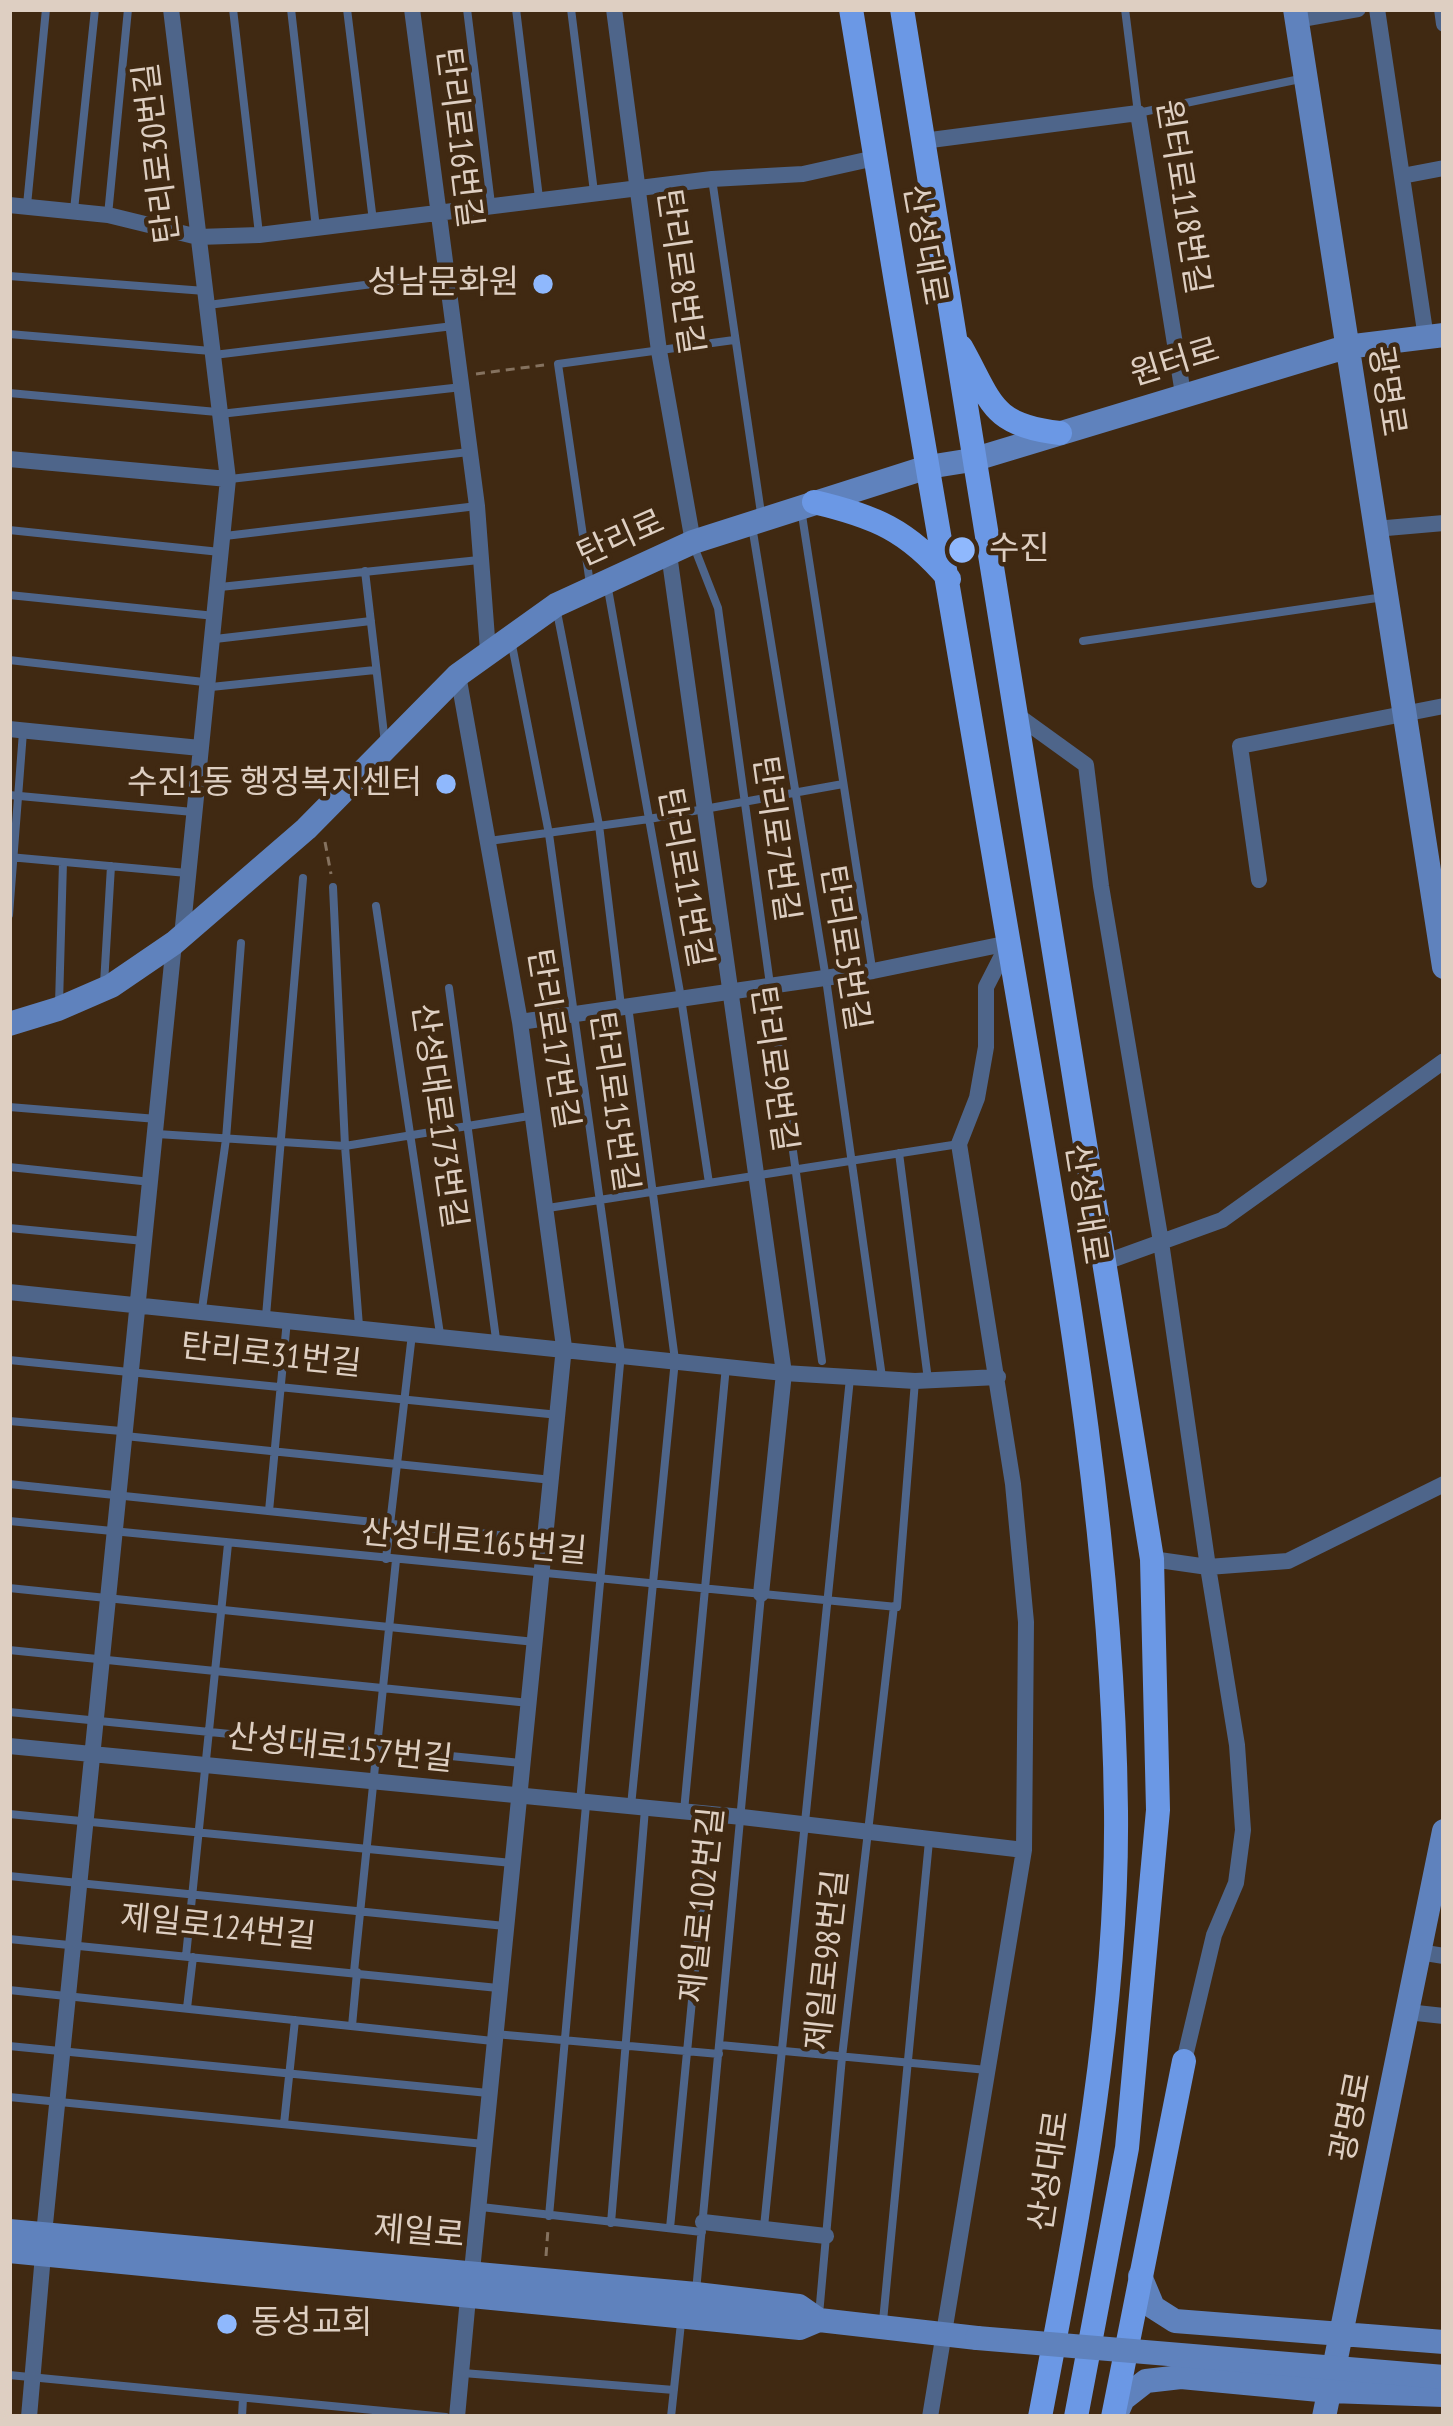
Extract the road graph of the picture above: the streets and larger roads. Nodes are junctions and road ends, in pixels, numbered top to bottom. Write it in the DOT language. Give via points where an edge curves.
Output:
graph roads {
  1 [pos="172,9"];
  2 [pos="412,9"];
  3 [pos="614,9"];
  4 [pos="851,9"];
  5 [pos="902,9"];
  6 [pos="1358,9"];
  7 [pos="1377,9"];
  8 [pos="1442,9"];
  9 [pos="1296,15"];
  10 [pos="1444,24"];
  11 [pos="923,141"];
  12 [pos="875,158"];
  13 [pos="1444,168"];
  14 [pos="1402,176"];
  15 [pos="637,188"];
  16 [pos="18,206"];
  17 [pos="436,213"];
  18 [pos="198,237"];
  19 [pos="952,330"];
  20 [pos="1435,337"];
  21 [pos="1346,347"];
  22 [pos="1183,394"];
  23 [pos="1060,433"];
  24 [pos="9,459"];
  25 [pos="972,460"];
  26 [pos="928,467"];
  27 [pos="228,479"];
  28 [pos="807,505"];
  29 [pos="1444,523"];
  30 [pos="1375,529"];
  31 [pos="693,542"];
  32 [pos="669,554"];
  33 [pos="949,579"];
  34 [pos="488,651"];
  35 [pos="458,674"];
  36 [pos="1444,706"];
  37 [pos="1013,713"];
  38 [pos="1405,713"];
  39 [pos="16,730"];
  40 [pos="200,748"];
  41 [pos="1259,880"];
  42 [pos="178,939"];
  43 [pos="1009,943"];
  44 [pos="1444,967"];
  45 [pos="733,991"];
  46 [pos="520,1022"];
  47 [pos="9,1024"];
  48 [pos="1444,1060"];
  49 [pos="1161,1242"];
  50 [pos="1103,1263"];
  51 [pos="9,1292"];
  52 [pos="138,1305"];
  53 [pos="564,1347"];
  54 [pos="784,1373"];
  55 [pos="998,1377"];
  56 [pos="1444,1484"];
  57 [pos="114,1531"];
  58 [pos="1152,1559"];
  59 [pos="1208,1567"];
  60 [pos="761,1594"];
  61 [pos="9,1746"];
  62 [pos="93,1754"];
  63 [pos="520,1798"];
  64 [pos="1444,1831"];
  65 [pos="1024,1850"];
  66 [pos="1432,1954"];
  67 [pos="1407,2012"];
  68 [pos="1444,2016"];
  69 [pos="1184,2060"];
  70 [pos="702,2227"];
  71 [pos="9,2231"];
  72 [pos="826,2236"];
  73 [pos="44,2245"];
  74 [pos="9,2251"];
  75 [pos="472,2271"];
  76 [pos="1139,2276"];
  77 [pos="469,2298"];
  78 [pos="819,2320"];
  79 [pos="946,2335"];
  80 [pos="1341,2336"];
  81 [pos="1444,2342"];
  82 [pos="1444,2377"];
  83 [pos="1444,2395"];
  84 [pos="1327,2404"];
  85 [pos="29,2417"];
  86 [pos="458,2417"];
  87 [pos="930,2417"];
  88 [pos="1040,2417"];
  89 [pos="1076,2417"];
  90 [pos="1114,2417"];
  1 -- 18 [label="street, 탄리로30번길"];
  2 -- 17 [label="street, 탄리로16번길"];
  3 -- 15 [label="street, 탄리로8번길"];
  4 -- 12 [label="main road, 산성대로"];
  5 -- 11 [label="main road, 산성대로"];
  6 -- 9 [label="street"];
  7 -- 14 [label="street"];
  8 -- 10 [label="street"];
  9 -- 21 [label="main road, 광명로"];
  11 -- 19 [label="main road, 산성대로"];
  11 -- 22 [label="street, 원터로118번길" via="1138,113"];
  12 -- 15 [label="street" via="803,174"];
  12 -- 26 [label="main road, 산성대로"];
  13 -- 14 [label="street"];
  14 -- 20 [label="street"];
  15 -- 17 [label="street"];
  15 -- 31 [label="street, 탄리로8번길"];
  16 -- 18 [label="street" via="108,215"];
  17 -- 18 [label="street"];
  17 -- 34 [label="street, 탄리로16번길" via="477,506"];
  18 -- 27 [label="street, 탄리로30번길"];
  19 -- 23 [label="main road" via="1008,421"];
  19 -- 25 [label="main road, 산성대로"];
  20 -- 21 [label="main road, 원터로"];
  21 -- 22 [label="main road, 원터로"];
  21 -- 30 [label="main road, 광명로"];
  22 -- 23 [label="main road, 원터로"];
  23 -- 25 [label="main road, 원터로"];
  24 -- 27 [label="street"];
  25 -- 26 [label="main road, 원터로"];
  25 -- 37 [label="main road, 산성대로"];
  26 -- 28 [label="main road, 탄리로"];
  26 -- 33 [label="main road, 산성대로"];
  27 -- 40 [label="street, 탄리로30번길"];
  28 -- 31 [label="main road, 탄리로"];
  28 -- 33 [label="main road" via="885,523"];
  29 -- 30 [label="street"];
  30 -- 38 [label="main road, 광명로"];
  31 -- 32 [label="main road, 탄리로"];
  32 -- 34 [label="main road, 탄리로" via="556,604"];
  32 -- 45 [label="street, 탄리로9번길"];
  33 -- 43 [label="main road, 산성대로"];
  34 -- 35 [label="main road, 탄리로"];
  35 -- 42 [label="main road, 탄리로" via="321,815"];
  35 -- 46 [label="street, 탄리로17번길"];
  36 -- 38 [label="street"];
  37 -- 49 [label="street" via="1087,765"];
  37 -- 50 [label="main road, 산성대로"];
  38 -- 41 [label="street" via="1240,746"];
  38 -- 44 [label="main road, 광명로"];
  39 -- 40 [label="street"];
  40 -- 42 [label="street, 탄리로30번길"];
  42 -- 47 [label="main road, 탄리로" via="104,989"];
  42 -- 52 [label="street, 탄리로31번길"];
  43 -- 45 [label="street"];
  43 -- 55 [label="street" via="986,987 986,1047 959,1144"];
  43 -- 88 [label="main road, 산성대로" via="1092,1462 1108,1608 1116,1816 1084,2189"];
  45 -- 46 [label="street"];
  45 -- 54 [label="street, 탄리로9번길"];
  46 -- 53 [label="street, 탄리로17번길"];
  48 -- 49 [label="street, 산성대로" via="1222,1220"];
  49 -- 50 [label="street, 산성대로"];
  49 -- 59 [label="street"];
  50 -- 58 [label="main road, 산성대로"];
  51 -- 52 [label="street"];
  52 -- 53 [label="street"];
  52 -- 57 [label="street, 탄리로31번길"];
  53 -- 54 [label="street"];
  53 -- 63 [label="street, 탄리로17번길"];
  54 -- 55 [label="street"];
  54 -- 60 [label="street, 탄리로9번길"];
  55 -- 65 [label="street" via="1026,1622"];
  56 -- 59 [label="street" via="1288,1561"];
  57 -- 62 [label="street, 제일로124번길"];
  58 -- 59 [label="street"];
  58 -- 89 [label="main road, 산성대로" via="1158,1810 1127,2148"];
  59 -- 69 [label="street" via="1243,1830 1236,1883 1214,1935"];
  61 -- 62 [label="street, 산성대로157번길"];
  62 -- 63 [label="street, 산성대로157번길"];
  62 -- 73 [label="street, 제일로124번길"];
  63 -- 65 [label="street, 산성대로157번길"];
  63 -- 75 [label="street, 탄리로17번길"];
  64 -- 66 [label="main road, 광명로"];
  65 -- 79 [label="street"];
  66 -- 67 [label="main road, 광명로"];
  67 -- 68 [label="street"];
  67 -- 80 [label="main road, 광명로"];
  69 -- 76 [label="main road"];
  70 -- 72 [label="street"];
  71 -- 73 [label="main road, 제일로"];
  73 -- 74 [label="main road, 제일로"];
  73 -- 75 [label="main road, 제일로"];
  73 -- 77 [label="main road, 제일로"];
  73 -- 85 [label="street, 제일로124번길"];
  75 -- 78 [label="main road, 제일로" via="799,2306"];
  76 -- 80 [label="main road" via="1153,2307 1174,2321"];
  76 -- 90 [label="main road"];
  77 -- 78 [label="main road, 제일로" via="800,2328"];
  77 -- 86 [label="street"];
  78 -- 79 [label="main road, 제일로"];
  79 -- 82 [label="main road, 제일로, bridge"];
  79 -- 87 [label="street"];
  80 -- 81 [label="main road"];
  80 -- 84 [label="main road, 광명로"];
  83 -- 84 [label="main road"];
  84 -- 90 [label="main road" via="1180,2378 1146,2381"];
}
